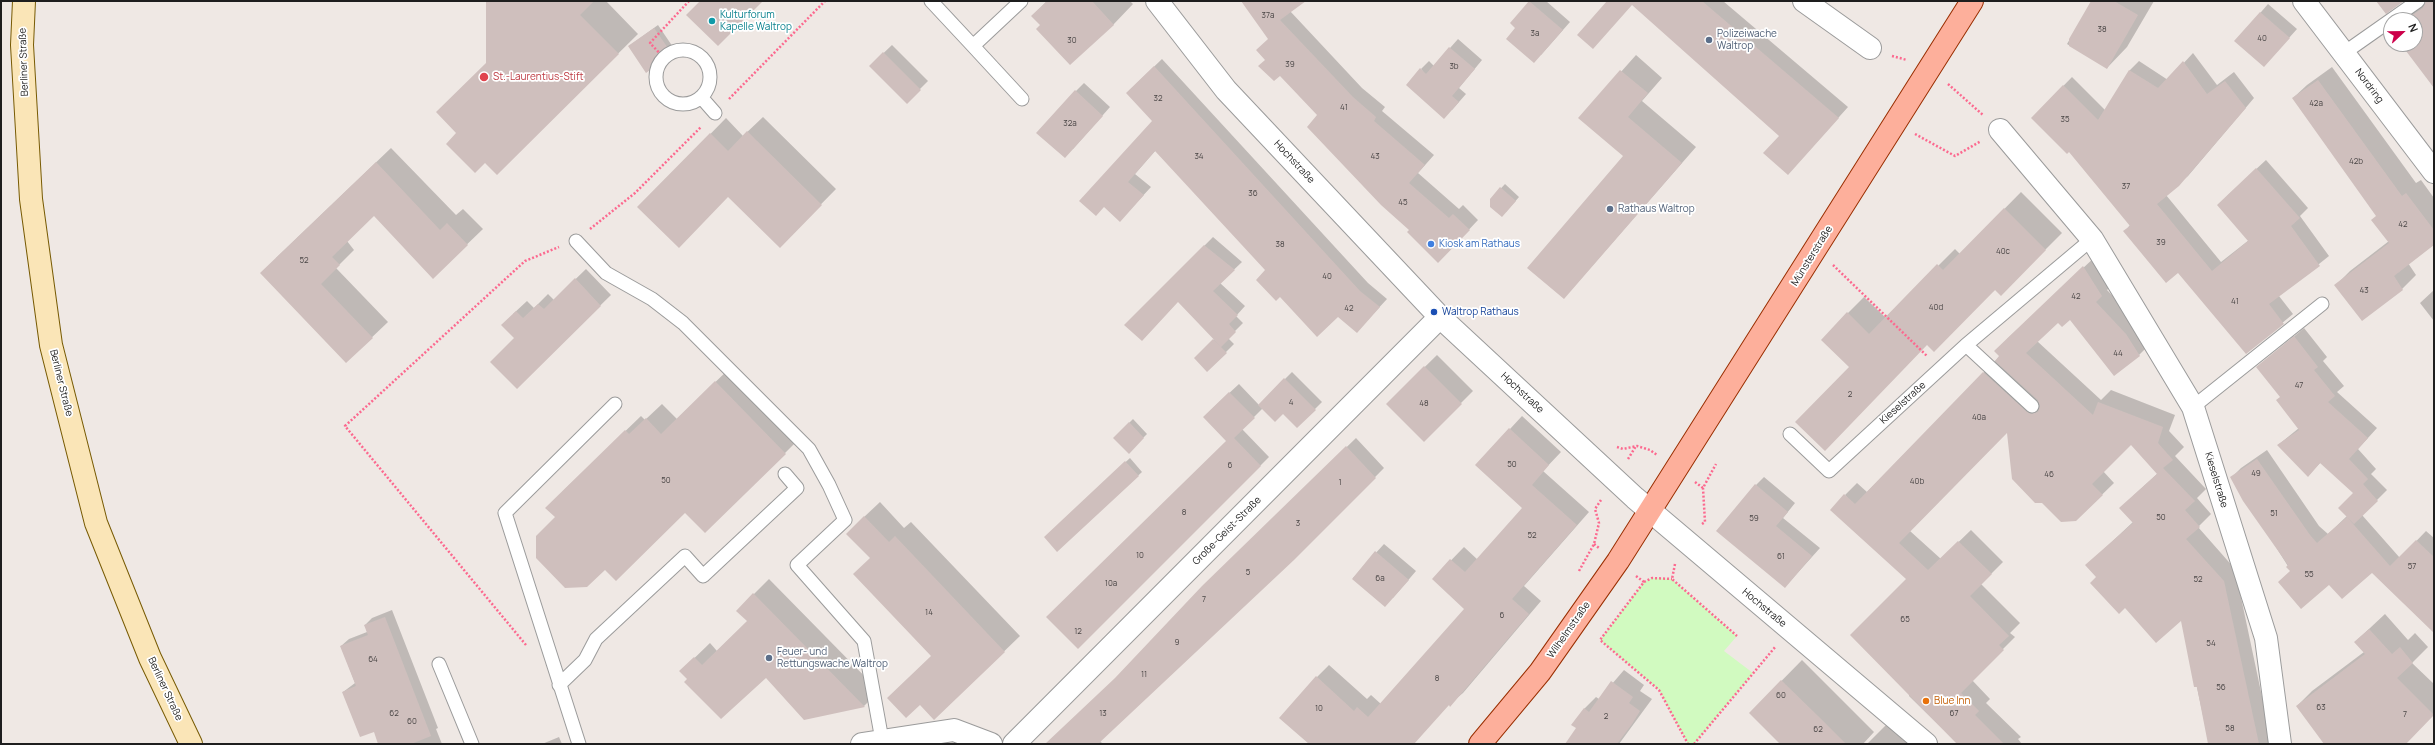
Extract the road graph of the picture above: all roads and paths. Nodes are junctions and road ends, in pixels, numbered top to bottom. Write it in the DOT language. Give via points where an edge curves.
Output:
graph roads {
  1 [pos="24,1"];
  2 [pos="690,1"];
  3 [pos="825,1"];
  4 [pos="931,1"];
  5 [pos="1021,1"];
  6 [pos="1157,1"];
  7 [pos="1804,1"];
  8 [pos="1972,1"];
  9 [pos="2304,1"];
  10 [pos="2418,1"];
  11 [pos="973,46"];
  12 [pos="1870,48"];
  13 [pos="2344,53"];
  14 [pos="664,58"];
  15 [pos="1930,68"];
  16 [pos="701,97"];
  17 [pos="1022,99"];
  18 [pos="716,113"];
  19 [pos="1896,123"];
  20 [pos="2000,130"];
  21 [pos="2434,172"];
  22 [pos="2092,239"];
  23 [pos="576,240"];
  24 [pos="1816,249"];
  25 [pos="2322,304"];
  26 [pos="1440,318"];
  27 [pos="1966,345"];
  28 [pos="1941,369"];
  29 [pos="615,404"];
  30 [pos="2032,406"];
  31 [pos="2193,407"];
  32 [pos="1790,434"];
  33 [pos="1611,444"];
  34 [pos="1637,446"];
  35 [pos="1716,464"];
  36 [pos="1676,469"];
  37 [pos="785,474"];
  38 [pos="1615,479"];
  39 [pos="1650,510"];
  40 [pos="1579,571"];
  41 [pos="1672,579"];
  42 [pos="1644,582"];
  43 [pos="1790,629"];
  44 [pos="1600,640"];
  45 [pos="529,649"];
  46 [pos="439,664"];
  47 [pos="559,685"];
  48 [pos="872,742"];
  49 [pos="191,744"];
  50 [pos="472,744"];
  51 [pos="579,744"];
  52 [pos="991,744"];
  53 [pos="1014,744"];
  54 [pos="1480,744"];
  55 [pos="1688,744"];
  56 [pos="1694,744"];
  57 [pos="1926,744"];
  58 [pos="2280,744"];
  1 -- 49 [label="main road, Berliner Straße" via="22,45 32,199 51,345 96,523 150,658"];
  2 -- 14 [label="path" via="650,42"];
  3 -- 18 [label="path"];
  4 -- 11 [label="lane"];
  5 -- 11 [label="lane"];
  6 -- 26 [label="street, Hochstraße" via="1226,90"];
  7 -- 12 [label="street"];
  8 -- 15 [label="main road, Münsterstraße"];
  9 -- 13 [label="street, Nordring"];
  10 -- 13 [label="lane"];
  11 -- 17 [label="lane"];
  12 -- 15 [label="path"];
  13 -- 21 [label="street, Nordring"];
  14 -- 16 [label="lane" via="658,66 656,76 663,96 672,102 682,104"];
  14 -- 16 [label="lane" via="673,52 684,50 702,59 708,68 710,78"];
  15 -- 19 [label="main road, Münsterstraße"];
  15 -- 20 [label="path"];
  16 -- 18 [label="lane"];
  18 -- 23 [label="path" via="635,193"];
  19 -- 20 [label="path" via="1955,156"];
  19 -- 24 [label="main road, Münsterstraße"];
  20 -- 22 [label="street, Kieselstraße"];
  22 -- 27 [label="lane, Kieselstraße"];
  22 -- 31 [label="street, Kieselstraße"];
  23 -- 45 [label="path" via="525,261 345,426"];
  23 -- 48 [label="lane" via="606,273 652,299 683,323 809,449 845,520 797,566 864,641"];
  24 -- 28 [label="path"];
  24 -- 36 [label="main road, Münsterstraße"];
  25 -- 31 [label="lane"];
  26 -- 38 [label="street, Hochstraße"];
  26 -- 53 [label="street, Große-Geist-Straße"];
  27 -- 28 [label="lane, Kieselstraße"];
  27 -- 30 [label="lane"];
  28 -- 32 [label="lane, Kieselstraße" via="1829,471"];
  29 -- 47 [label="lane" via="505,513"];
  31 -- 58 [label="street, Kieselstraße" via="2266,638"];
  33 -- 34 [label="path" via="1622,449"];
  34 -- 36 [label="path" via="1650,450"];
  34 -- 38 [label="path"];
  35 -- 36 [label="path" via="1703,488"];
  36 -- 39 [label="main road, Münsterstraße"];
  37 -- 47 [label="lane" via="797,488 759,524 703,576 685,556 596,639 585,660"];
  38 -- 39 [label="street, Hochstraße"];
  38 -- 40 [label="path" via="1595,509 1599,523 1594,544"];
  39 -- 43 [label="street, Hochstraße"];
  39 -- 54 [label="main road, Wilhelmstraße" via="1618,561 1540,672"];
  41 -- 42 [label="path" via="1652,578"];
  43 -- 56 [label="path"];
  43 -- 57 [label="street, Hochstraße"];
  44 -- 55 [label="path" via="1659,690"];
  46 -- 50 [label="lane"];
  47 -- 51 [label="lane"];
  48 -- 52 [label="street" via="954,730"];
}
